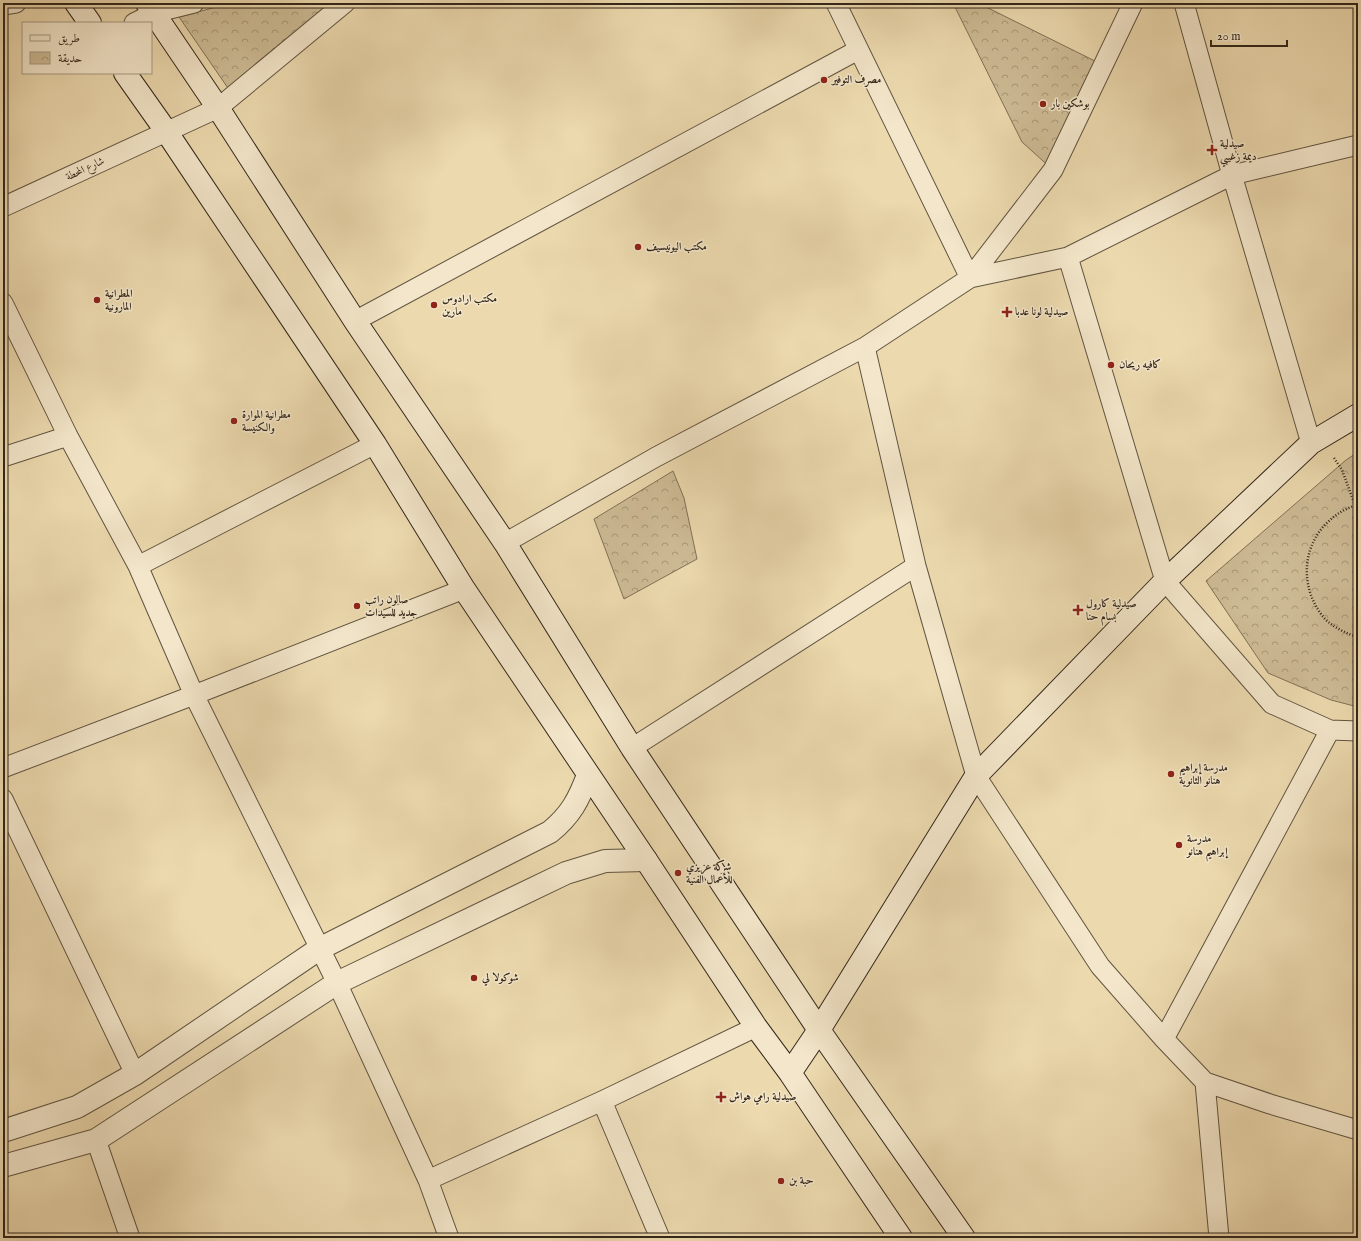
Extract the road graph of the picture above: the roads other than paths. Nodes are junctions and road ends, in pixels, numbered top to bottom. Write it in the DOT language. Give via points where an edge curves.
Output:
graph roads {
  1 [pos="16,3"];
  2 [pos="76,3"];
  3 [pos="194,3"];
  4 [pos="345,3"];
  5 [pos="836,3"];
  6 [pos="1132,3"];
  7 [pos="1184,3"];
  8 [pos="3,5"];
  9 [pos="151,8"];
  10 [pos="89,22"];
  11 [pos="135,22"];
  12 [pos="858,50"];
  13 [pos="126,74"];
  14 [pos="218,108"];
  15 [pos="166,131"];
  16 [pos="1358,145"];
  17 [pos="1232,175"];
  18 [pos="3,207"];
  19 [pos="1068,257"];
  20 [pos="970,278"];
  21 [pos="3,303"];
  22 [pos="355,321"];
  23 [pos="865,347"];
  24 [pos="1358,415"];
  25 [pos="68,436"];
  26 [pos="1316,440"];
  27 [pos="375,444"];
  28 [pos="3,457"];
  29 [pos="505,543"];
  30 [pos="138,566"];
  31 [pos="916,566"];
  32 [pos="1165,581"];
  33 [pos="464,588"];
  34 [pos="194,695"];
  35 [pos="1330,730"];
  36 [pos="1358,732"];
  37 [pos="632,748"];
  38 [pos="3,768"];
  39 [pos="588,775"];
  40 [pos="976,776"];
  41 [pos="3,799"];
  42 [pos="646,860"];
  43 [pos="319,949"];
  44 [pos="337,983"];
  45 [pos="756,1027"];
  46 [pos="819,1030"];
  47 [pos="1164,1039"];
  48 [pos="790,1073"];
  49 [pos="135,1074"];
  50 [pos="1204,1082"];
  51 [pos="602,1101"];
  52 [pos="1358,1130"];
  53 [pos="3,1131"];
  54 [pos="96,1140"];
  55 [pos="3,1166"];
  56 [pos="428,1180"];
  57 [pos="130,1238"];
  58 [pos="449,1238"];
  59 [pos="660,1238"];
  60 [pos="901,1238"];
  61 [pos="964,1238"];
  62 [pos="1219,1238"];
  1 -- 8 [label="street"];
  2 -- 10 [label="main road"];
  3 -- 9 [label="street"];
  4 -- 14 [label="street, شارع المحطة"];
  5 -- 12 [label="street"];
  6 -- 20 [label="street" via="1053,170"];
  7 -- 17 [label="street"];
  9 -- 11 [label="street"];
  9 -- 14 [label="main road"];
  12 -- 20 [label="street"];
  12 -- 22 [label="street"];
  13 -- 15 [label="main road"];
  14 -- 15 [label="street, شارع المحطة"];
  14 -- 22 [label="main road"];
  15 -- 18 [label="street, شارع المحطة"];
  15 -- 27 [label="main road"];
  16 -- 17 [label="street"];
  17 -- 19 [label="street"];
  17 -- 26 [label="street"];
  19 -- 20 [label="street"];
  19 -- 32 [label="street"];
  20 -- 23 [label="street"];
  21 -- 25 [label="street"];
  22 -- 29 [label="main road"];
  23 -- 29 [label="street" via="656,458"];
  23 -- 31 [label="street"];
  24 -- 26 [label="main road"];
  25 -- 28 [label="street"];
  25 -- 30 [label="street"];
  26 -- 32 [label="main road"];
  27 -- 30 [label="street"];
  27 -- 33 [label="main road"];
  29 -- 37 [label="main road"];
  30 -- 34 [label="street"];
  31 -- 37 [label="street"];
  31 -- 40 [label="street"];
  32 -- 35 [label="street" via="1272,704"];
  32 -- 40 [label="main road"];
  33 -- 34 [label="street"];
  33 -- 39 [label="main road"];
  34 -- 38 [label="street"];
  34 -- 43 [label="street"];
  35 -- 36 [label="street"];
  35 -- 47 [label="street"];
  37 -- 46 [label="main road"];
  39 -- 42 [label="main road"];
  39 -- 43 [label="main road" via="571,811 550,832"];
  40 -- 46 [label="main road"];
  40 -- 47 [label="street" via="1100,966"];
  41 -- 49 [label="street"];
  42 -- 44 [label="main road" via="605,861 566,872"];
  42 -- 45 [label="main road"];
  43 -- 44 [label="street"];
  43 -- 49 [label="main road"];
  44 -- 54 [label="main road"];
  44 -- 56 [label="street"];
  45 -- 48 [label="main road"];
  45 -- 51 [label="street"];
  46 -- 48 [label="main road"];
  46 -- 61 [label="main road"];
  47 -- 50 [label="street"];
  48 -- 60 [label="main road"];
  49 -- 53 [label="main road" via="77,1107"];
  50 -- 52 [label="street"];
  50 -- 62 [label="street"];
  51 -- 56 [label="street"];
  51 -- 59 [label="street"];
  54 -- 55 [label="main road"];
  54 -- 57 [label="street"];
  56 -- 58 [label="street"];
}
